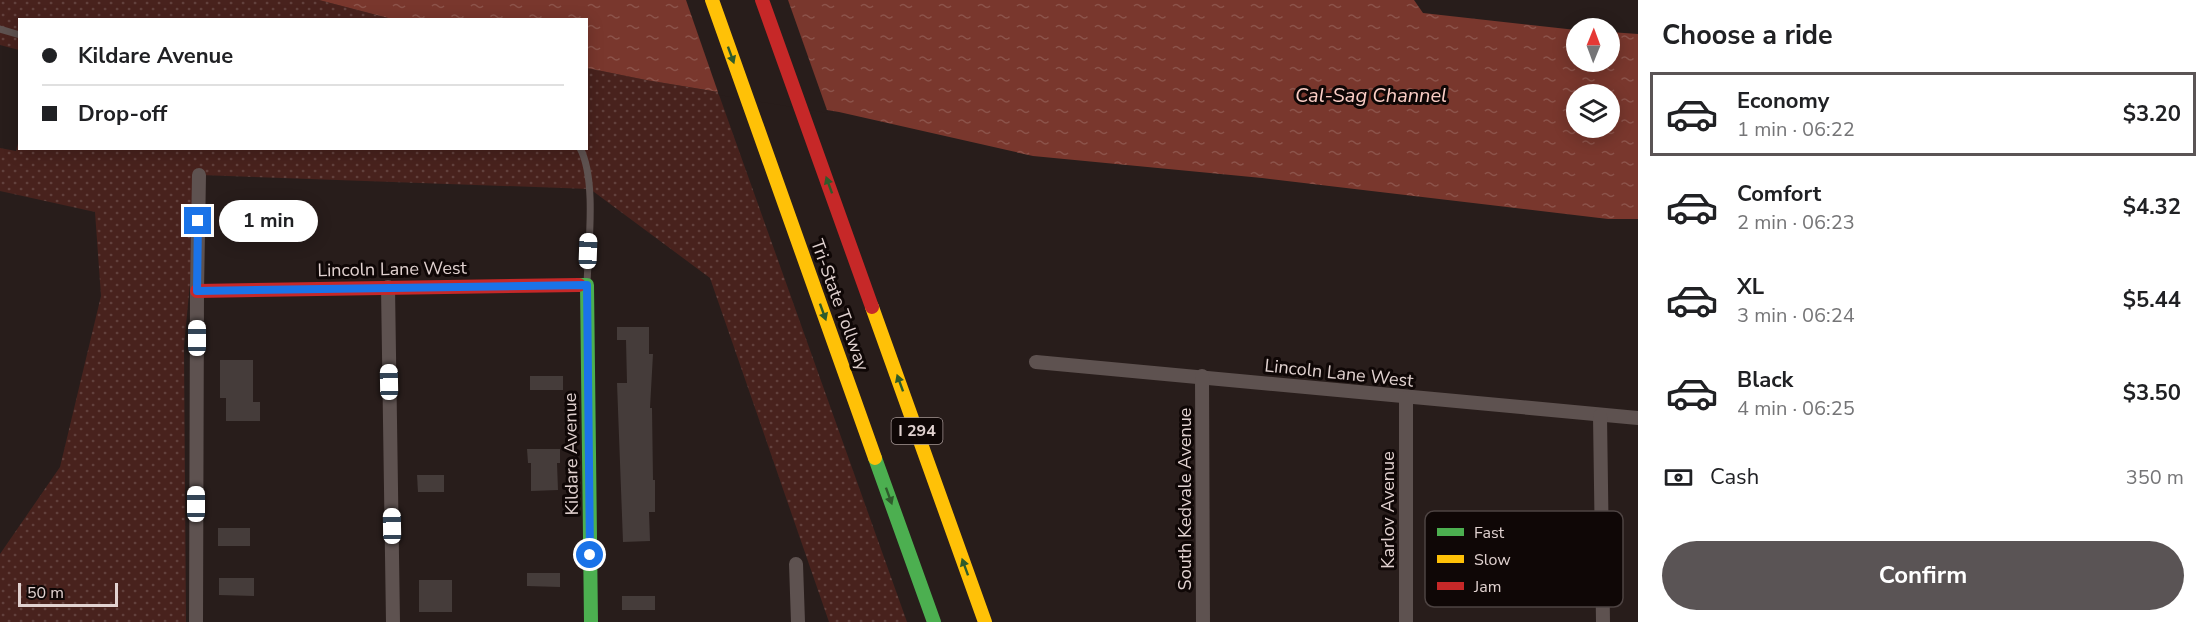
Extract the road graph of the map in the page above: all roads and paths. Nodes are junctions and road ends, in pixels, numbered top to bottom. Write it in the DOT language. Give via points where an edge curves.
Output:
graph roads {
  1 [pos="712,0"];
  2 [pos="762,0"];
  3 [pos="0,29"];
  4 [pos="18,34"];
  5 [pos="581,150"];
  6 [pos="200,175"];
  7 [pos="587,285"];
  8 [pos="388,287"];
  9 [pos="197,291"];
  10 [pos="1036,362"];
  11 [pos="1202,376"];
  12 [pos="1406,398"];
  13 [pos="1600,416"];
  14 [pos="1638,418"];
  15 [pos="1601,511"];
  16 [pos="796,564"];
  17 [pos="1603,607"];
  18 [pos="196,622"];
  19 [pos="393,622"];
  20 [pos="591,622"];
  21 [pos="798,622"];
  22 [pos="934,622"];
  23 [pos="985,622"];
  24 [pos="1203,622"];
  25 [pos="1406,622"];
  26 [pos="1603,622"];
  1 -- 22 [label="main road, Tri-State Tollway / I 294, one-way"];
  23 -- 2 [label="main road, Tri-State Tollway / I 294, one-way"];
  3 -- 4 [label="lane"];
  5 -- 7 [label="lane" via="590,189"];
  6 -- 9 [label="street"];
  7 -- 8 [label="main road, Lincoln Lane West"];
  7 -- 20 [label="main road, Kildare Avenue"];
  8 -- 9 [label="main road, Lincoln Lane West"];
  8 -- 19 [label="street"];
  9 -- 18 [label="street"];
  10 -- 11 [label="street, Lincoln Lane West"];
  11 -- 12 [label="street, Lincoln Lane West"];
  11 -- 24 [label="street, South Kedvale Avenue"];
  12 -- 13 [label="street, Lincoln Lane West"];
  12 -- 25 [label="street, Karlov Avenue"];
  13 -- 14 [label="street, Lincoln Lane West"];
  13 -- 15 [label="street"];
  16 -- 21 [label="street"];
  17 -- 26 [label="street"];
}
